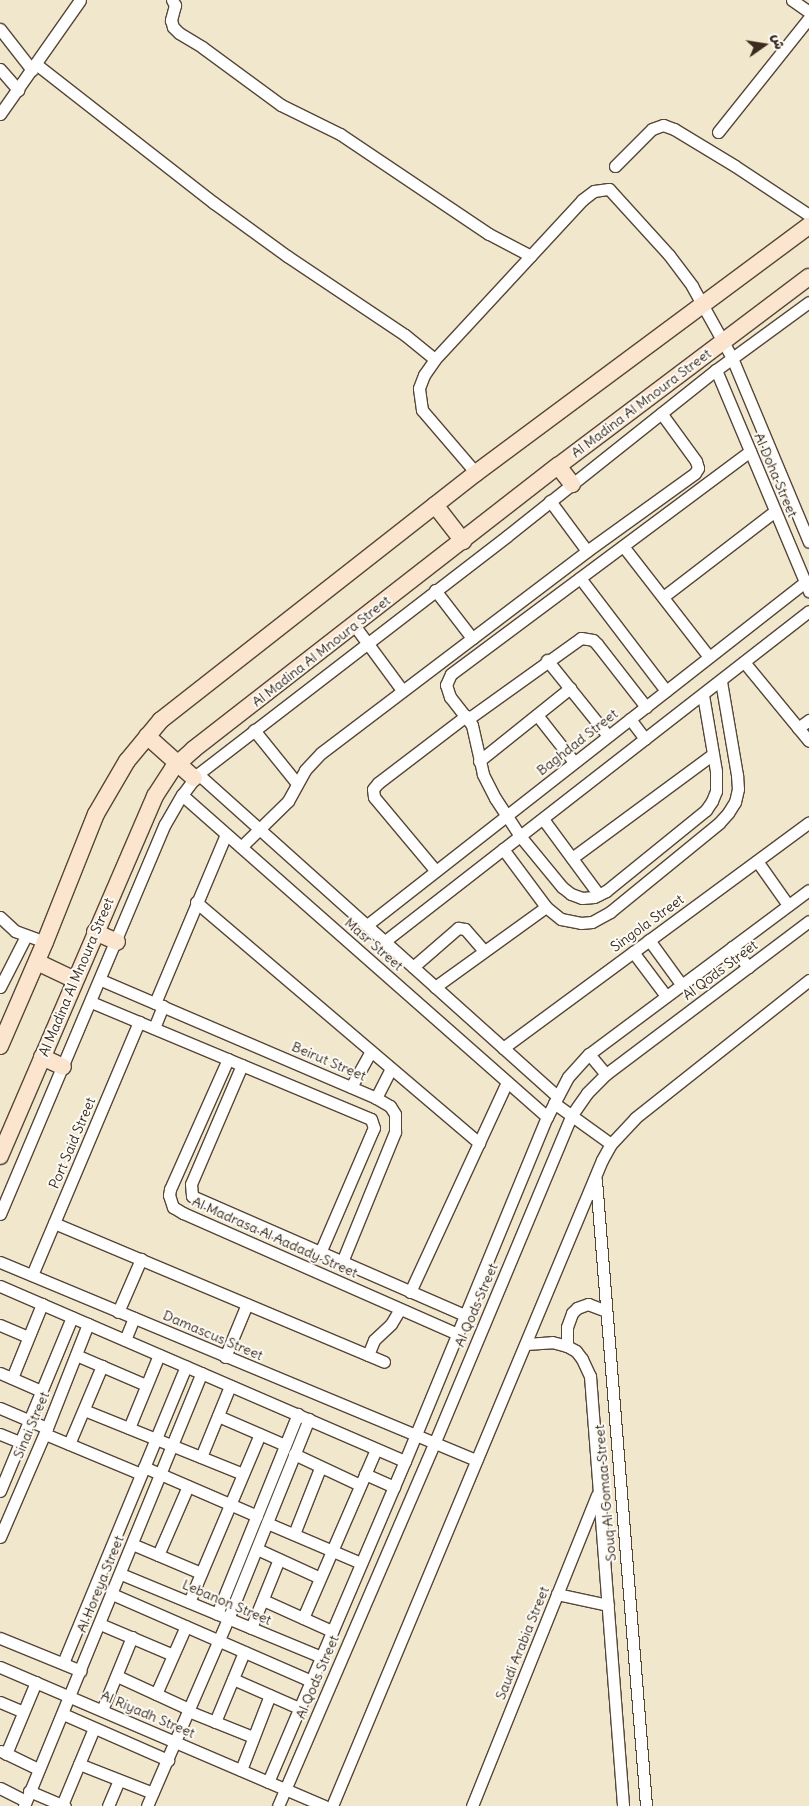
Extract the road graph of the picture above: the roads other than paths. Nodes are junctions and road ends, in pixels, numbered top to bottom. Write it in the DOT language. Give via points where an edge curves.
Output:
graph roads {
  1 [pos="80,0"];
  2 [pos="172,0"];
  3 [pos="792,0"];
  4 [pos="809,12"];
  5 [pos="809,18"];
  6 [pos="0,29"];
  7 [pos="34,67"];
  8 [pos="0,69"];
  9 [pos="18,90"];
  10 [pos="0,114"];
  11 [pos="718,132"];
  12 [pos="615,166"];
  13 [pos="809,216"];
  14 [pos="809,226"];
  15 [pos="531,256"];
  16 [pos="809,278"];
  17 [pos="809,302"];
  18 [pos="703,305"];
  19 [pos="723,342"];
  20 [pos="732,358"];
  21 [pos="434,359"];
  22 [pos="716,370"];
  23 [pos="662,413"];
  24 [pos="750,451"];
  25 [pos="558,466"];
  26 [pos="476,473"];
  27 [pos="572,484"];
  28 [pos="550,501"];
  29 [pos="435,505"];
  30 [pos="775,511"];
  31 [pos="463,541"];
  32 [pos="809,542"];
  33 [pos="623,546"];
  34 [pos="587,551"];
  35 [pos="580,578"];
  36 [pos="807,586"];
  37 [pos="435,590"];
  38 [pos="663,597"];
  39 [pos="809,611"];
  40 [pos="354,625"];
  41 [pos="472,638"];
  42 [pos="367,643"];
  43 [pos="709,657"];
  44 [pos="547,660"];
  45 [pos="744,662"];
  46 [pos="721,681"];
  47 [pos="570,688"];
  48 [pos="402,690"];
  49 [pos="666,691"];
  50 [pos="703,695"];
  51 [pos="646,707"];
  52 [pos="537,715"];
  53 [pos="467,717"];
  54 [pos="630,719"];
  55 [pos="809,720"];
  56 [pos="798,728"];
  57 [pos="254,730"];
  58 [pos="147,736"];
  59 [pos="608,736"];
  60 [pos="645,739"];
  61 [pos="809,741"];
  62 [pos="713,754"];
  63 [pos="479,761"];
  64 [pos="574,762"];
  65 [pos="177,763"];
  66 [pos="196,776"];
  67 [pos="296,782"];
  68 [pos="182,795"];
  69 [pos="712,801"];
  70 [pos="728,813"];
  71 [pos="506,815"];
  72 [pos="542,819"];
  73 [pos="809,822"];
  74 [pos="258,830"];
  75 [pos="226,834"];
  76 [pos="520,836"];
  77 [pos="241,847"];
  78 [pos="503,849"];
  79 [pos="572,858"];
  80 [pos="756,861"];
  81 [pos="435,870"];
  82 [pos="809,890"];
  83 [pos="599,895"];
  84 [pos="196,902"];
  85 [pos="788,905"];
  86 [pos="546,907"];
  87 [pos="0,917"];
  88 [pos="809,921"];
  89 [pos="367,925"];
  90 [pos="95,932"];
  91 [pos="26,936"];
  92 [pos="649,940"];
  93 [pos="385,941"];
  94 [pos="46,942"];
  95 [pos="117,942"];
  96 [pos="732,946"];
  97 [pos="484,951"];
  98 [pos="633,952"];
  99 [pos="37,962"];
  100 [pos="413,967"];
  101 [pos="748,967"];
  102 [pos="75,980"];
  103 [pos="101,980"];
  104 [pos="809,980"];
  105 [pos="681,984"];
  106 [pos="0,985"];
  107 [pos="435,987"];
  108 [pos="666,996"];
  109 [pos="92,1002"];
  110 [pos="159,1004"];
  111 [pos="139,1022"];
  112 [pos="154,1028"];
  113 [pos="0,1046"];
  114 [pos="504,1048"];
  115 [pos="371,1051"];
  116 [pos="270,1052"];
  117 [pos="588,1054"];
  118 [pos="42,1057"];
  119 [pos="228,1059"];
  120 [pos="242,1065"];
  121 [pos="63,1067"];
  122 [pos="391,1069"];
  123 [pos="262,1073"];
  124 [pos="606,1074"];
  125 [pos="332,1079"];
  126 [pos="507,1082"];
  127 [pos="351,1087"];
  128 [pos="324,1098"];
  129 [pos="376,1098"];
  130 [pos="555,1099"];
  131 [pos="547,1116"];
  132 [pos="571,1116"];
  133 [pos="479,1143"];
  134 [pos="611,1144"];
  135 [pos="0,1156"];
  136 [pos="595,1177"];
  137 [pos="0,1214"];
  138 [pos="54,1223"];
  139 [pos="320,1253"];
  140 [pos="141,1259"];
  141 [pos="0,1262"];
  142 [pos="342,1262"];
  143 [pos="32,1275"];
  144 [pos="0,1286"];
  145 [pos="410,1292"];
  146 [pos="42,1304"];
  147 [pos="247,1304"];
  148 [pos="400,1309"];
  149 [pos="604,1310"];
  150 [pos="118,1312"];
  151 [pos="465,1316"];
  152 [pos="72,1317"];
  153 [pos="134,1318"];
  154 [pos="88,1324"];
  155 [pos="0,1325"];
  156 [pos="457,1334"];
  157 [pos="28,1337"];
  158 [pos="125,1340"];
  159 [pos="526,1344"];
  160 [pos="567,1346"];
  161 [pos="76,1355"];
  162 [pos="159,1355"];
  163 [pos="368,1355"];
  164 [pos="225,1356"];
  165 [pos="384,1362"];
  166 [pos="102,1366"];
  167 [pos="186,1366"];
  168 [pos="0,1373"];
  169 [pos="202,1373"];
  170 [pos="12,1378"];
  171 [pos="146,1385"];
  172 [pos="230,1386"];
  173 [pos="41,1391"];
  174 [pos="0,1408"];
  175 [pos="84,1410"];
  176 [pos="218,1416"];
  177 [pos="303,1417"];
  178 [pos="29,1420"];
  179 [pos="129,1428"];
  180 [pos="46,1431"];
  181 [pos="0,1434"];
  182 [pos="260,1434"];
  183 [pos="415,1436"];
  184 [pos="156,1439"];
  185 [pos="20,1442"];
  186 [pos="69,1444"];
  187 [pos="434,1444"];
  188 [pos="285,1445"];
  189 [pos="173,1446"];
  190 [pos="376,1449"];
  191 [pos="294,1454"];
  192 [pos="201,1457"];
  193 [pos="476,1460"];
  194 [pos="405,1461"];
  195 [pos="320,1468"];
  196 [pos="143,1471"];
  197 [pos="243,1474"];
  198 [pos="161,1475"];
  199 [pos="362,1480"];
  200 [pos="2,1486"];
  201 [pos="188,1486"];
  202 [pos="394,1487"];
  203 [pos="21,1489"];
  204 [pos="599,1491"];
  205 [pos="230,1505"];
  206 [pos="256,1516"];
  207 [pos="267,1523"];
  208 [pos="120,1525"];
  209 [pos="137,1532"];
  210 [pos="294,1534"];
  211 [pos="0,1537"];
  212 [pos="132,1544"];
  213 [pos="257,1549"];
  214 [pos="332,1551"];
  215 [pos="158,1555"];
  216 [pos="279,1559"];
  217 [pos="362,1563"];
  218 [pos="201,1573"];
  219 [pos="121,1574"];
  220 [pos="320,1578"];
  221 [pos="112,1594"];
  222 [pos="557,1594"];
  223 [pos="263,1600"];
  224 [pos="189,1602"];
  225 [pos="608,1605"];
  226 [pos="217,1614"];
  227 [pos="228,1618"];
  228 [pos="303,1618"];
  229 [pos="100,1624"];
  230 [pos="186,1626"];
  231 [pos="251,1628"];
  232 [pos="332,1631"];
  233 [pos="0,1638"];
  234 [pos="132,1638"];
  235 [pos="219,1641"];
  236 [pos="244,1652"];
  237 [pos="173,1655"];
  238 [pos="319,1662"];
  239 [pos="63,1663"];
  240 [pos="0,1666"];
  241 [pos="81,1671"];
  242 [pos="334,1674"];
  243 [pos="117,1676"];
  244 [pos="233,1679"];
  245 [pos="311,1681"];
  246 [pos="36,1682"];
  247 [pos="156,1694"];
  248 [pos="270,1695"];
  249 [pos="70,1697"];
  250 [pos="0,1702"];
  251 [pos="299,1708"];
  252 [pos="102,1710"];
  253 [pos="189,1710"];
  254 [pos="23,1712"];
  255 [pos="63,1714"];
  256 [pos="215,1722"];
  257 [pos="94,1728"];
  258 [pos="253,1738"];
  259 [pos="176,1742"];
  260 [pos="3,1752"];
  261 [pos="168,1760"];
  262 [pos="79,1764"];
  263 [pos="38,1769"];
  264 [pos="241,1770"];
  265 [pos="119,1780"];
  266 [pos="268,1782"];
  267 [pos="0,1788"];
  268 [pos="285,1789"];
  269 [pos="153,1793"];
  270 [pos="26,1799"];
  271 [pos="64,1805"];
  272 [pos="108,1806"];
  273 [pos="148,1806"];
  274 [pos="278,1806"];
  275 [pos="325,1806"];
  276 [pos="332,1806"];
  277 [pos="472,1806"];
  278 [pos="623,1806"];
  279 [pos="646,1806"];
  1 -- 7 [label="street"];
  2 -- 15 [label="street" via="175,5 171,20 179,34 281,105 340,134 489,234"];
  3 -- 4 [label="street"];
  5 -- 11 [label="street"];
  6 -- 7 [label="street"];
  7 -- 9 [label="street"];
  7 -- 21 [label="street" via="287,256 405,335"];
  8 -- 9 [label="street"];
  9 -- 10 [label="street"];
  12 -- 13 [label="street" via="652,129 663,125 728,162"];
  14 -- 18 [label="main road"];
  15 -- 18 [label="street, Al Doha Street" via="582,200 594,191 609,189 669,255"];
  15 -- 21 [label="street"];
  16 -- 19 [label="main road, Al Madina Al Mnoura Street"];
  17 -- 20 [label="street"];
  18 -- 19 [label="street, Al Doha Street"];
  18 -- 26 [label="main road"];
  19 -- 20 [label="street, Al Doha Street"];
  19 -- 25 [label="main road, Al Madina Al Mnoura Street"];
  20 -- 22 [label="street"];
  20 -- 32 [label="street, Al Doha Street"];
  21 -- 26 [label="street" via="419,388 422,410"];
  22 -- 23 [label="street"];
  22 -- 24 [label="street, Al Doha Street"];
  23 -- 27 [label="street"];
  23 -- 34 [label="street" via="696,461 697,471"];
  24 -- 30 [label="street, Al Doha Street"];
  24 -- 33 [label="street"];
  25 -- 27 [label="main road"];
  25 -- 31 [label="main road, Al Madina Al Mnoura Street"];
  26 -- 29 [label="main road"];
  27 -- 28 [label="street"];
  28 -- 34 [label="street"];
  28 -- 37 [label="street"];
  29 -- 31 [label="main road"];
  29 -- 58 [label="main road" via="185,699"];
  30 -- 36 [label="street, Al Doha Street"];
  30 -- 38 [label="street"];
  31 -- 40 [label="main road, Al Madina Al Mnoura Street"];
  33 -- 35 [label="street"];
  33 -- 38 [label="street"];
  34 -- 41 [label="street"];
  35 -- 49 [label="street"];
  35 -- 53 [label="street" via="451,674 447,679 447,692"];
  36 -- 43 [label="street, Baghdad Street"];
  37 -- 41 [label="street"];
  37 -- 42 [label="street"];
  38 -- 43 [label="street"];
  39 -- 45 [label="street"];
  40 -- 42 [label="street"];
  40 -- 65 [label="main road, Al Madina Al Mnoura Street"];
  41 -- 48 [label="street"];
  42 -- 48 [label="street"];
  42 -- 57 [label="street"];
  43 -- 49 [label="street, Baghdad Street"];
  44 -- 47 [label="street"];
  44 -- 51 [label="street" via="575,640 593,640"];
  44 -- 53 [label="street"];
  45 -- 46 [label="street"];
  45 -- 56 [label="street"];
  46 -- 50 [label="street"];
  46 -- 70 [label="street" via="737,776 735,802"];
  47 -- 52 [label="street"];
  47 -- 59 [label="street"];
  48 -- 67 [label="street" via="321,753"];
  49 -- 51 [label="street, Baghdad Street"];
  50 -- 60 [label="street"];
  50 -- 62 [label="street"];
  51 -- 54 [label="street, Baghdad Street"];
  52 -- 63 [label="street"];
  52 -- 64 [label="street"];
  53 -- 63 [label="street" via="476,733"];
  53 -- 81 [label="street" via="373,789 374,797"];
  54 -- 59 [label="street, Baghdad Street"];
  54 -- 60 [label="street"];
  55 -- 56 [label="street"];
  56 -- 61 [label="street"];
  57 -- 66 [label="street"];
  57 -- 67 [label="street"];
  58 -- 65 [label="main road"];
  58 -- 94 [label="main road" via="118,775 96,814"];
  59 -- 64 [label="street, Baghdad Street"];
  60 -- 72 [label="street"];
  62 -- 69 [label="street" via="717,780"];
  62 -- 79 [label="street"];
  63 -- 71 [label="street" via="488,787"];
  64 -- 71 [label="street, Baghdad Street"];
  65 -- 66 [label="main road"];
  65 -- 90 [label="main road, Al Madina Al Mnoura Street" via="156,796"];
  66 -- 68 [label="street"];
  66 -- 74 [label="street, Masr Street"];
  67 -- 74 [label="street" via="288,801"];
  68 -- 75 [label="street, Masr Street"];
  68 -- 95 [label="street" via="165,824"];
  69 -- 70 [label="street"];
  69 -- 83 [label="street" via="706,810"];
  70 -- 86 [label="street" via="602,918 587,923 571,922 561,919"];
  71 -- 76 [label="street"];
  71 -- 81 [label="street, Baghdad Street"];
  72 -- 76 [label="street"];
  72 -- 79 [label="street"];
  73 -- 80 [label="street, Singola Street"];
  74 -- 77 [label="street"];
  74 -- 89 [label="street, Masr Street"];
  75 -- 77 [label="street, Masr Street"];
  75 -- 84 [label="street"];
  76 -- 78 [label="street"];
  76 -- 83 [label="street" via="571,894 582,898"];
  77 -- 126 [label="street, Masr Street"];
  78 -- 86 [label="street"];
  78 -- 93 [label="street"];
  79 -- 83 [label="street"];
  80 -- 85 [label="street"];
  80 -- 92 [label="street, Singola Street"];
  81 -- 89 [label="street, Baghdad Street"];
  82 -- 85 [label="street"];
  84 -- 110 [label="street"];
  84 -- 115 [label="street"];
  85 -- 96 [label="street"];
  86 -- 97 [label="street"];
  87 -- 91 [label="street"];
  88 -- 101 [label="street, Al Qods Street"];
  89 -- 93 [label="street, Masr Street"];
  90 -- 95 [label="main road"];
  90 -- 102 [label="main road, Al Madina Al Mnoura Street"];
  91 -- 94 [label="street"];
  91 -- 106 [label="street"];
  92 -- 98 [label="street, Singola Street"];
  92 -- 105 [label="street"];
  93 -- 100 [label="street, Masr Street"];
  94 -- 99 [label="main road"];
  95 -- 103 [label="street"];
  96 -- 101 [label="street"];
  96 -- 105 [label="street"];
  97 -- 100 [label="street" via="465,929 458,928"];
  97 -- 107 [label="street"];
  98 -- 108 [label="street"];
  98 -- 114 [label="street, Singola Street"];
  99 -- 102 [label="main road"];
  99 -- 113 [label="main road"];
  100 -- 107 [label="street, Masr Street"];
  101 -- 124 [label="street, Al Qods Street"];
  102 -- 118 [label="main road, Al Madina Al Mnoura Street"];
  103 -- 109 [label="street"];
  103 -- 110 [label="street, Beirut Street"];
  104 -- 134 [label="street" via="635,1118"];
  105 -- 108 [label="street"];
  107 -- 114 [label="street, Masr Street"];
  108 -- 117 [label="street"];
  109 -- 111 [label="street"];
  109 -- 121 [label="street"];
  110 -- 112 [label="street"];
  110 -- 116 [label="street, Beirut Street"];
  111 -- 112 [label="street"];
  111 -- 138 [label="street, Port Said Street"];
  112 -- 119 [label="street"];
  114 -- 130 [label="street, Masr Street"];
  115 -- 122 [label="street"];
  115 -- 127 [label="street"];
  116 -- 123 [label="street"];
  116 -- 125 [label="street, Beirut Street"];
  117 -- 124 [label="street"];
  117 -- 130 [label="street" via="568,1077"];
  118 -- 121 [label="main road"];
  118 -- 135 [label="main road, Al Madina Al Mnoura Street"];
  119 -- 120 [label="street"];
  119 -- 148 [label="street, Al Madrasa Al Aadady Street" via="170,1190 173,1207"];
  120 -- 123 [label="street"];
  120 -- 139 [label="street, Al Madrasa Al Aadady Street" via="190,1184 190,1192 195,1199"];
  121 -- 137 [label="street"];
  122 -- 129 [label="street"];
  122 -- 133 [label="street"];
  123 -- 128 [label="street"];
  124 -- 132 [label="street, Al Qods Street"];
  125 -- 127 [label="street, Beirut Street"];
  125 -- 128 [label="street"];
  126 -- 131 [label="street, Masr Street"];
  126 -- 133 [label="street"];
  127 -- 129 [label="street, Beirut Street"];
  128 -- 139 [label="street" via="368,1116 374,1128"];
  129 -- 142 [label="street, Beirut Street" via="390,1106 395,1114 396,1132"];
  130 -- 131 [label="street"];
  130 -- 132 [label="street, Masr Street"];
  131 -- 151 [label="street"];
  132 -- 134 [label="street, Masr Street"];
  132 -- 187 [label="street, Al Qods Street"];
  133 -- 145 [label="street"];
  134 -- 136 [label="street"];
  136 -- 149 [label="street, Souq Al Gomaa Street"];
  136 -- 159 [label="street"];
  138 -- 140 [label="street"];
  138 -- 143 [label="street, Port Said Street"];
  139 -- 142 [label="street, Al Madrasa Al Aadady Street"];
  140 -- 147 [label="street"];
  140 -- 150 [label="street"];
  141 -- 143 [label="street, Damascus Street"];
  142 -- 145 [label="street, Al Madrasa Al Aadady Street"];
  143 -- 150 [label="street, Damascus Street"];
  144 -- 146 [label="street"];
  145 -- 151 [label="street, Al Madrasa Al Aadady Street"];
  146 -- 152 [label="street"];
  146 -- 157 [label="street"];
  147 -- 163 [label="street"];
  147 -- 164 [label="street"];
  148 -- 156 [label="street, Al Madrasa Al Aadady Street"];
  148 -- 163 [label="street" via="391,1324 377,1336"];
  149 -- 160 [label="street" via="588,1304 577,1308 567,1327"];
  149 -- 279 [label="street, Souq Al Gomaa Street"];
  150 -- 153 [label="street, Damascus Street"];
  151 -- 156 [label="street"];
  152 -- 154 [label="street"];
  152 -- 173 [label="street, Sinai Street"];
  153 -- 158 [label="street"];
  153 -- 164 [label="street, Damascus Street"];
  154 -- 158 [label="street"];
  154 -- 161 [label="street, Sinai Street"];
  155 -- 157 [label="street"];
  156 -- 183 [label="street"];
  157 -- 170 [label="street"];
  158 -- 162 [label="street"];
  159 -- 160 [label="street" via="560,1343"];
  159 -- 193 [label="street"];
  160 -- 204 [label="street, Souq Al Gomaa Street" via="576,1351 590,1376"];
  161 -- 166 [label="street"];
  161 -- 180 [label="street, Sinai Street"];
  162 -- 167 [label="street"];
  162 -- 171 [label="street"];
  163 -- 165 [label="street"];
  164 -- 183 [label="street, Damascus Street"];
  166 -- 171 [label="street"];
  166 -- 175 [label="street"];
  167 -- 169 [label="street"];
  167 -- 184 [label="street, Al Horeya Street"];
  168 -- 170 [label="street"];
  169 -- 172 [label="street"];
  169 -- 189 [label="street, Al Horeya Street"];
  170 -- 173 [label="street"];
  171 -- 179 [label="street"];
  172 -- 176 [label="street"];
  172 -- 177 [label="street"];
  173 -- 178 [label="street, Sinai Street"];
  174 -- 178 [label="street"];
  175 -- 179 [label="street"];
  175 -- 186 [label="street"];
  176 -- 182 [label="street"];
  176 -- 192 [label="street"];
  177 -- 188 [label="street"];
  177 -- 190 [label="street"];
  177 -- 191 [label="street"];
  178 -- 180 [label="street"];
  178 -- 185 [label="street, Sinai Street"];
  179 -- 184 [label="street"];
  180 -- 186 [label="street"];
  180 -- 203 [label="street, Sinai Street"];
  181 -- 185 [label="street"];
  182 -- 188 [label="street"];
  182 -- 197 [label="street"];
  183 -- 187 [label="street, Damascus Street"];
  183 -- 194 [label="street"];
  184 -- 189 [label="street"];
  184 -- 196 [label="street, Al Horeya Street"];
  185 -- 200 [label="street, Sinai Street"];
  186 -- 196 [label="street"];
  187 -- 193 [label="street, Damascus Street"];
  187 -- 242 [label="street, Al Qods Street"];
  188 -- 206 [label="street"];
  189 -- 192 [label="street"];
  189 -- 198 [label="street, Al Horeya Street"];
  190 -- 194 [label="street"];
  190 -- 199 [label="street"];
  191 -- 195 [label="street"];
  191 -- 207 [label="street"];
  192 -- 197 [label="street"];
  193 -- 276 [label="street"];
  194 -- 202 [label="street"];
  195 -- 199 [label="street"];
  195 -- 210 [label="street"];
  196 -- 198 [label="street"];
  196 -- 208 [label="street, Al Horeya Street"];
  197 -- 205 [label="street"];
  198 -- 201 [label="street"];
  198 -- 209 [label="street, Al Horeya Street"];
  199 -- 202 [label="street"];
  199 -- 214 [label="street"];
  200 -- 203 [label="street"];
  201 -- 205 [label="street"];
  201 -- 215 [label="street"];
  202 -- 217 [label="street"];
  203 -- 211 [label="street, Sinai Street"];
  204 -- 222 [label="street, Saudi Arabia Street"];
  204 -- 225 [label="street, Souq Al Gomaa Street"];
  205 -- 206 [label="street"];
  205 -- 218 [label="street"];
  206 -- 226 [label="street"];
  207 -- 210 [label="street"];
  207 -- 213 [label="street"];
  208 -- 209 [label="street"];
  208 -- 239 [label="street, Al Horeya Street"];
  209 -- 212 [label="street, Al Horeya Street"];
  210 -- 214 [label="street"];
  212 -- 215 [label="street"];
  212 -- 219 [label="street, Al Horeya Street"];
  213 -- 216 [label="street"];
  213 -- 227 [label="street"];
  214 -- 217 [label="street"];
  214 -- 220 [label="street"];
  215 -- 218 [label="street"];
  216 -- 220 [label="street"];
  216 -- 223 [label="street"];
  217 -- 232 [label="street"];
  218 -- 224 [label="street"];
  219 -- 221 [label="street, Al Horeya Street"];
  219 -- 224 [label="street, Lebanon Street"];
  220 -- 228 [label="street"];
  221 -- 229 [label="street, Al Horeya Street"];
  221 -- 230 [label="street"];
  222 -- 225 [label="street"];
  222 -- 277 [label="street, Saudi Arabia Street"];
  223 -- 228 [label="street"];
  223 -- 231 [label="street"];
  224 -- 226 [label="street, Lebanon Street"];
  225 -- 278 [label="street, Souq Al Gomaa Street"];
  226 -- 227 [label="street, Lebanon Street"];
  227 -- 231 [label="street, Lebanon Street"];
  227 -- 235 [label="street"];
  228 -- 232 [label="street"];
  229 -- 234 [label="street"];
  229 -- 241 [label="street, Al Horeya Street"];
  230 -- 235 [label="street"];
  230 -- 237 [label="street"];
  231 -- 238 [label="street, Lebanon Street"];
  232 -- 238 [label="street"];
  233 -- 239 [label="street"];
  234 -- 237 [label="street"];
  234 -- 243 [label="street"];
  235 -- 236 [label="street"];
  235 -- 253 [label="street"];
  236 -- 244 [label="street"];
  236 -- 245 [label="street"];
  237 -- 247 [label="street"];
  238 -- 242 [label="street, Lebanon Street"];
  238 -- 245 [label="street"];
  239 -- 241 [label="street"];
  240 -- 246 [label="street, Al Riyadh Street"];
  241 -- 249 [label="street, Al Horeya Street"];
  242 -- 268 [label="street, Al Qods Street"];
  243 -- 247 [label="street"];
  243 -- 252 [label="street"];
  244 -- 248 [label="street"];
  244 -- 256 [label="street"];
  245 -- 251 [label="street"];
  246 -- 249 [label="street, Al Riyadh Street"];
  246 -- 254 [label="street"];
  247 -- 253 [label="street"];
  248 -- 251 [label="street"];
  248 -- 258 [label="street"];
  249 -- 252 [label="street, Al Riyadh Street"];
  249 -- 255 [label="street, Al Horeya Street"];
  250 -- 254 [label="street"];
  251 -- 266 [label="street"];
  252 -- 259 [label="street, Al Riyadh Street"];
  253 -- 256 [label="street"];
  253 -- 259 [label="street"];
  254 -- 260 [label="street"];
  255 -- 257 [label="street"];
  255 -- 263 [label="street, Al Horeya Street"];
  256 -- 258 [label="street"];
  257 -- 261 [label="street"];
  257 -- 262 [label="street"];
  258 -- 264 [label="street"];
  259 -- 261 [label="street"];
  259 -- 264 [label="street, Al Riyadh Street"];
  260 -- 263 [label="street"];
  261 -- 269 [label="street"];
  262 -- 265 [label="street"];
  262 -- 271 [label="street"];
  263 -- 270 [label="street, Al Horeya Street"];
  264 -- 266 [label="street, Al Riyadh Street"];
  265 -- 269 [label="street"];
  265 -- 272 [label="street"];
  266 -- 268 [label="street, Al Riyadh Street"];
  267 -- 270 [label="street"];
  268 -- 274 [label="street, Al Qods Street"];
  268 -- 275 [label="street, Al Riyadh Street"];
  269 -- 273 [label="street"];
  270 -- 271 [label="street"];
}
